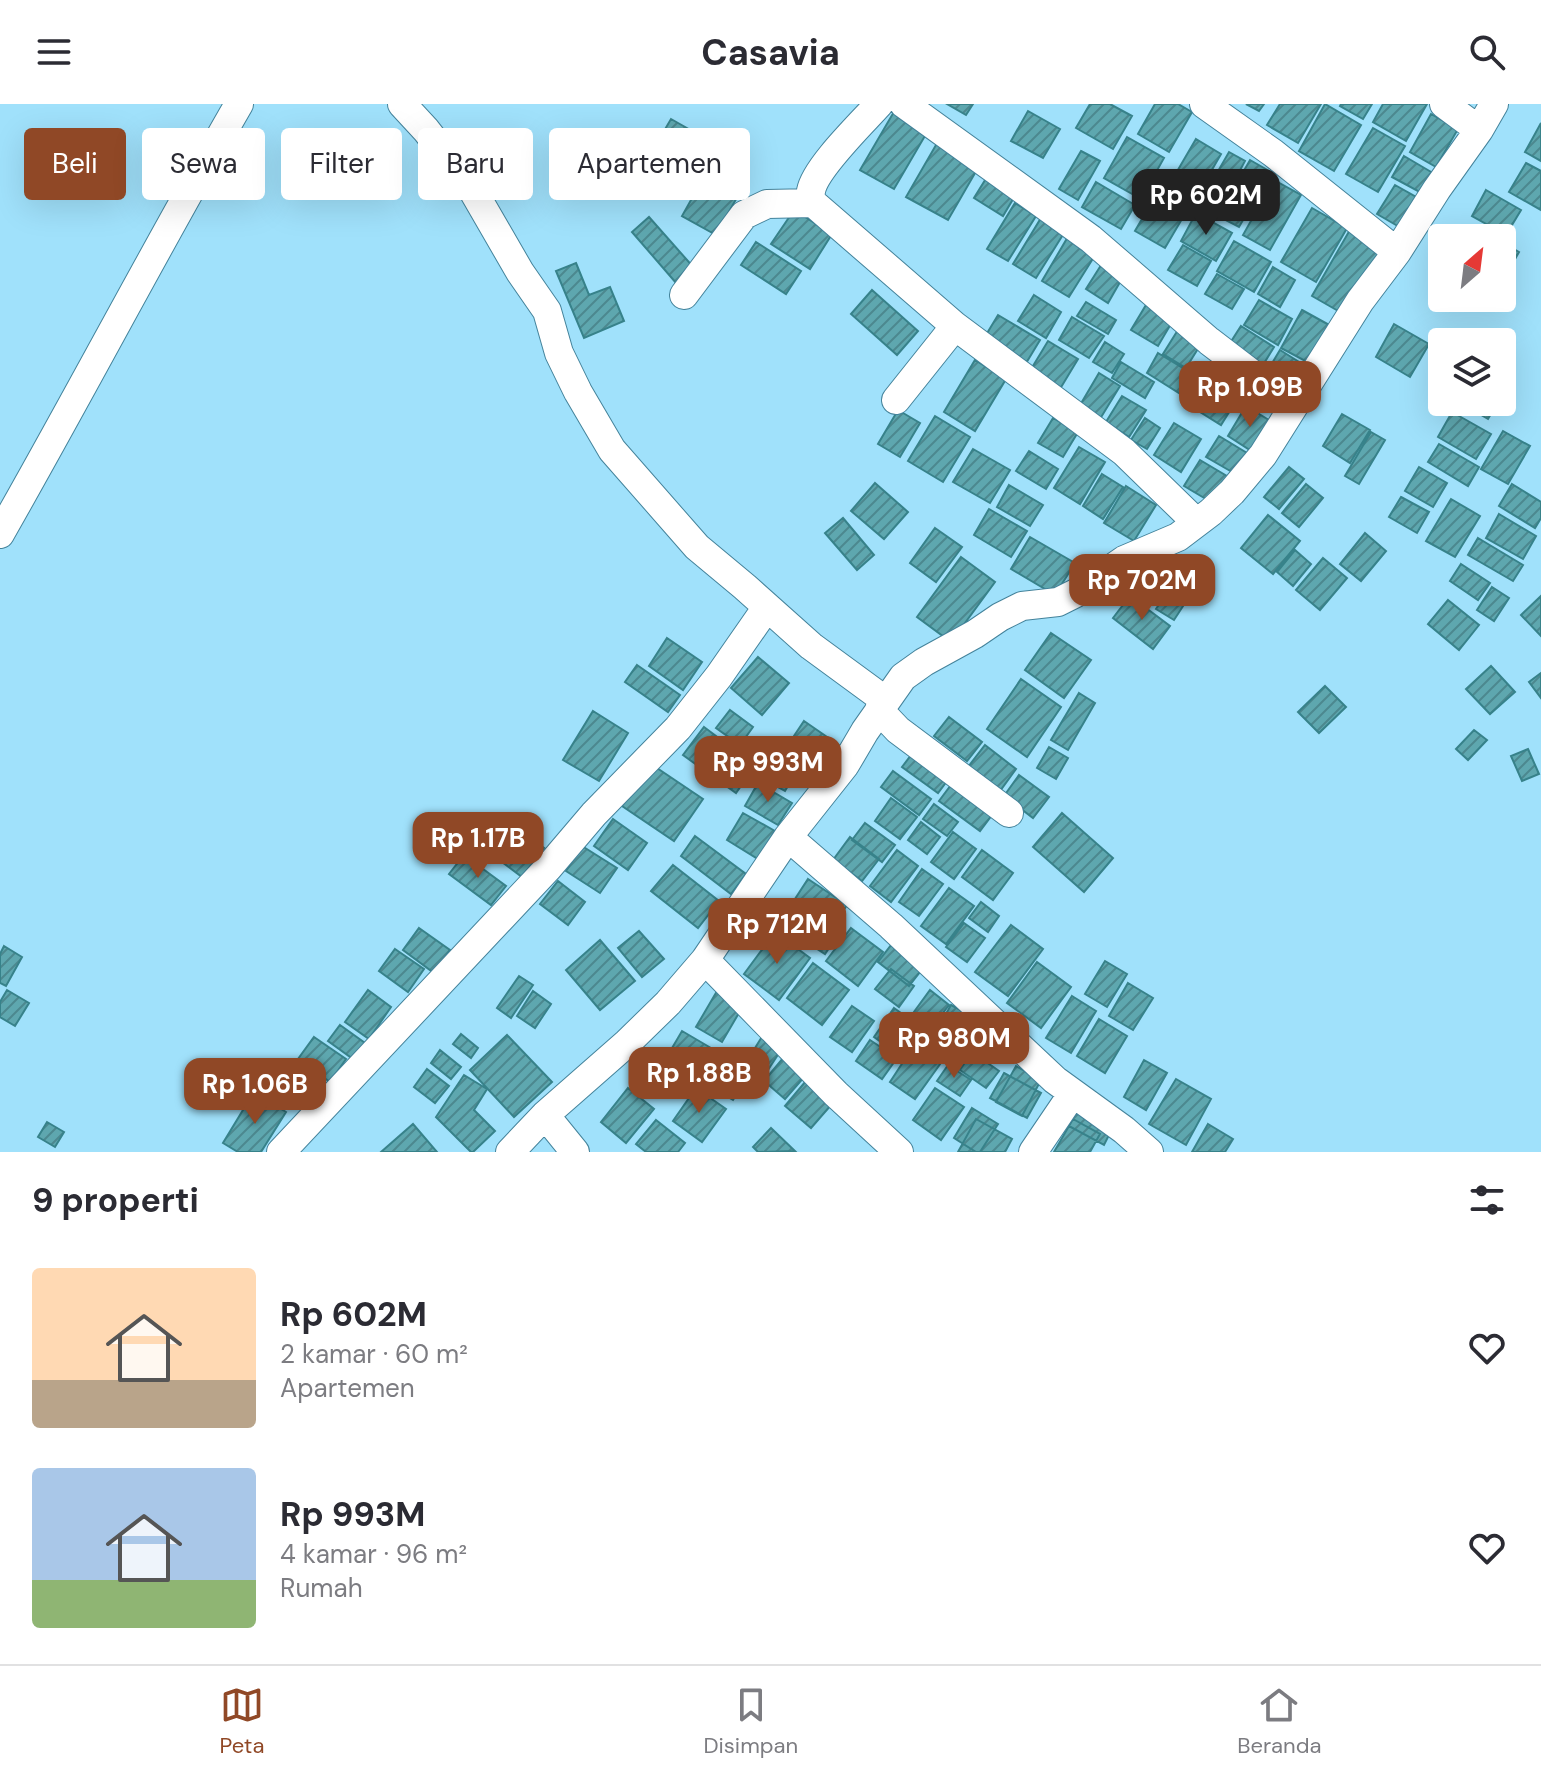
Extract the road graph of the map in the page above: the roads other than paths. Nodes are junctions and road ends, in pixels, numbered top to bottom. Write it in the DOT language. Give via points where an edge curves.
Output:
graph roads {
  1 [pos="239,104"];
  2 [pos="402,104"];
  3 [pos="879,104"];
  4 [pos="904,104"];
  5 [pos="1204,104"];
  6 [pos="1444,104"];
  7 [pos="1494,104"];
  8 [pos="1479,130"];
  9 [pos="813,203"];
  10 [pos="1397,252"];
  11 [pos="684,295"];
  12 [pos="955,326"];
  13 [pos="896,400"];
  14 [pos="1293,405"];
  15 [pos="1196,522"];
  16 [pos="0,534"];
  17 [pos="767,607"];
  18 [pos="889,696"];
  19 [pos="1009,813"];
  20 [pos="788,837"];
  21 [pos="705,960"];
  22 [pos="1073,1093"];
  23 [pos="545,1115"];
  24 [pos="281,1152"];
  25 [pos="510,1152"];
  26 [pos="575,1152"];
  27 [pos="899,1152"];
  28 [pos="1033,1152"];
  29 [pos="1149,1152"];
  1 -- 16 [label="street"];
  2 -- 17 [label="street" via="472,189 547,311 559,353 612,450 697,547"];
  3 -- 9 [label="street" via="829,160 811,189"];
  4 -- 14 [label="street" via="1091,239"];
  5 -- 10 [label="street"];
  6 -- 8 [label="street"];
  7 -- 8 [label="street"];
  8 -- 10 [label="street"];
  9 -- 11 [label="street" via="767,204 744,215"];
  9 -- 12 [label="street"];
  10 -- 14 [label="street"];
  12 -- 13 [label="street"];
  12 -- 15 [label="street" via="1124,452"];
  14 -- 15 [label="street" via="1246,476"];
  15 -- 18 [label="street" via="1058,602 1022,606 1000,617 924,662"];
  17 -- 18 [label="street" via="811,646"];
  17 -- 24 [label="street" via="678,728"];
  18 -- 19 [label="street" via="898,730"];
  18 -- 20 [label="street" via="845,765"];
  20 -- 21 [label="street"];
  20 -- 22 [label="street"];
  21 -- 23 [label="street" via="627,1043"];
  21 -- 27 [label="street"];
  22 -- 28 [label="street"];
  22 -- 29 [label="street"];
  23 -- 25 [label="street"];
  23 -- 26 [label="street"];
}
